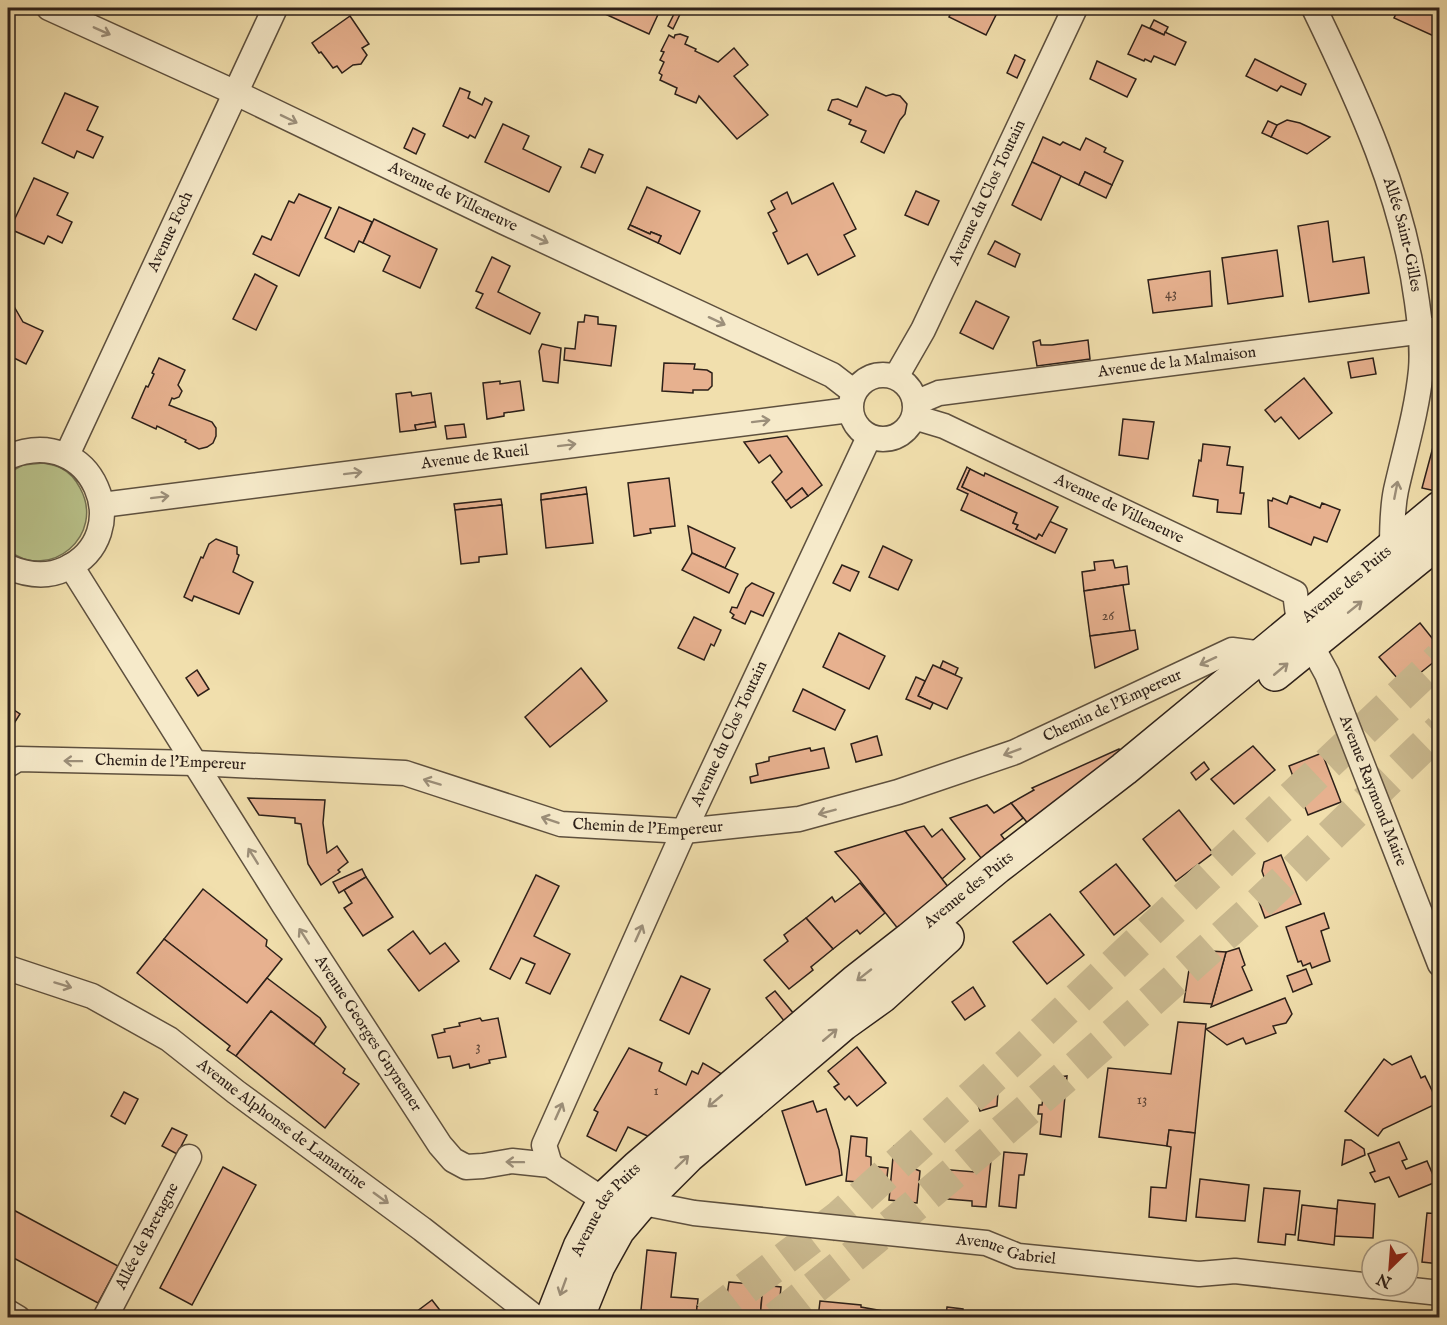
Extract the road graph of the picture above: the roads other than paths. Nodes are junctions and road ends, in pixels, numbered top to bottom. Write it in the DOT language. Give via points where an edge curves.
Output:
graph roads {
  1 [pos="49,8"];
  2 [pos="275,8"];
  3 [pos="1075,8"];
  4 [pos="1314,8"];
  5 [pos="236,93"];
  6 [pos="1430,330"];
  7 [pos="896,377"];
  8 [pos="852,401"];
  9 [pos="914,410"];
  10 [pos="869,436"];
  11 [pos="67,455"];
  12 [pos="8,457"];
  13 [pos="102,504"];
  14 [pos="1440,508"];
  15 [pos="1440,540"];
  16 [pos="1392,548"];
  17 [pos="71,566"];
  18 [pos="8,567"];
  19 [pos="1305,633"];
  20 [pos="1264,654"];
  21 [pos="195,763"];
  22 [pos="8,765"];
  23 [pos="684,831"];
  24 [pos="918,947"];
  25 [pos="1440,964"];
  26 [pos="8,968"];
  27 [pos="766,1073"];
  28 [pos="189,1157"];
  29 [pos="550,1165"];
  30 [pos="607,1196"];
  31 [pos="641,1203"];
  32 [pos="1360,1285"];
  33 [pos="1420,1291"];
  34 [pos="1440,1293"];
  35 [pos="8,1312"];
  36 [pos="18,1317"];
  37 [pos="105,1317"];
  38 [pos="536,1317"];
  39 [pos="552,1317"];
  40 [pos="577,1317"];
  1 -- 5 [label="street, Avenue de Villeneuve, one-way"];
  2 -- 5 [label="street, Avenue Foch"];
  3 -- 7 [label="street, Avenue du Clos Toutain" via="923,330"];
  4 -- 6 [label="street, Allée Saint-Gilles" via="1385,168"];
  5 -- 8 [label="street, Avenue de Villeneuve, one-way" via="832,375"];
  5 -- 11 [label="street, Avenue Foch"];
  6 -- 9 [label="street, Avenue de la Malmaison" via="939,393"];
  16 -- 6 [label="street, Allée Saint-Gilles, one-way" via="1396,491"];
  7 -- 8 [label="street" via="872,376 862,382"];
  7 -- 9 [label="street" via="908,386"];
  8 -- 10 [label="street" via="854,421"];
  13 -- 8 [label="street, Avenue de Rueil, one-way"];
  9 -- 10 [label="street" via="904,432 880,440"];
  9 -- 19 [label="street, Avenue de Villeneuve" via="1295,593"];
  10 -- 23 [label="street, Avenue du Clos Toutain"];
  11 -- 12 [label="street" via="37,448"];
  11 -- 13 [label="street" via="87,471"];
  13 -- 17 [label="street" via="102,519 92,546"];
  14 -- 16 [label="street, Avenue des Puits"];
  19 -- 15 [label="street, Avenue des Puits, one-way"];
  16 -- 19 [label="street, Avenue des Puits"];
  17 -- 18 [label="street" via="39,575"];
  17 -- 21 [label="street, Avenue Georges Guynemer"];
  19 -- 20 [label="street, Avenue des Puits"];
  24 -- 19 [label="street, Avenue des Puits, one-way"];
  19 -- 25 [label="street, Avenue Raymond Maire" via="1327,675"];
  20 -- 23 [label="street, Chemin de l'Empereur, one-way" via="1232,650 1015,752 898,792 799,819"];
  20 -- 24 [label="street, Avenue des Puits" via="997,867"];
  21 -- 22 [label="street, Chemin de l'Empereur, one-way" via="18,759"];
  23 -- 21 [label="street, Chemin de l'Empereur, one-way" via="561,824 405,773"];
  29 -- 21 [label="street, Avenue Georges Guynemer, one-way" via="512,1161 466,1167 440,1146"];
  29 -- 23 [label="street, Avenue du Clos Toutain, one-way" via="544,1145"];
  24 -- 27 [label="street, Avenue des Puits" via="855,982"];
  26 -- 38 [label="street, Avenue Alphonse de Lamartine, one-way" via="92,996 169,1039"];
  27 -- 30 [label="street, Avenue des Puits, one-way" via="671,1138"];
  31 -- 27 [label="street, Avenue des Puits, one-way"];
  28 -- 37 [label="street, Allée de Bretagne"];
  29 -- 30 [label="street, Avenue Gabriel" via="593,1193"];
  30 -- 31 [label="street, Avenue Gabriel"];
  30 -- 39 [label="street, Avenue des Puits, one-way" via="580,1247"];
  31 -- 32 [label="street, Avenue Gabriel" via="694,1213 986,1243 1018,1256 1198,1274 1235,1271"];
  31 -- 40 [label="street, Avenue des Puits" via="618,1230"];
  33 -- 34 [label="street, Avenue Gabriel"];
  35 -- 36 [label="street"];
}
